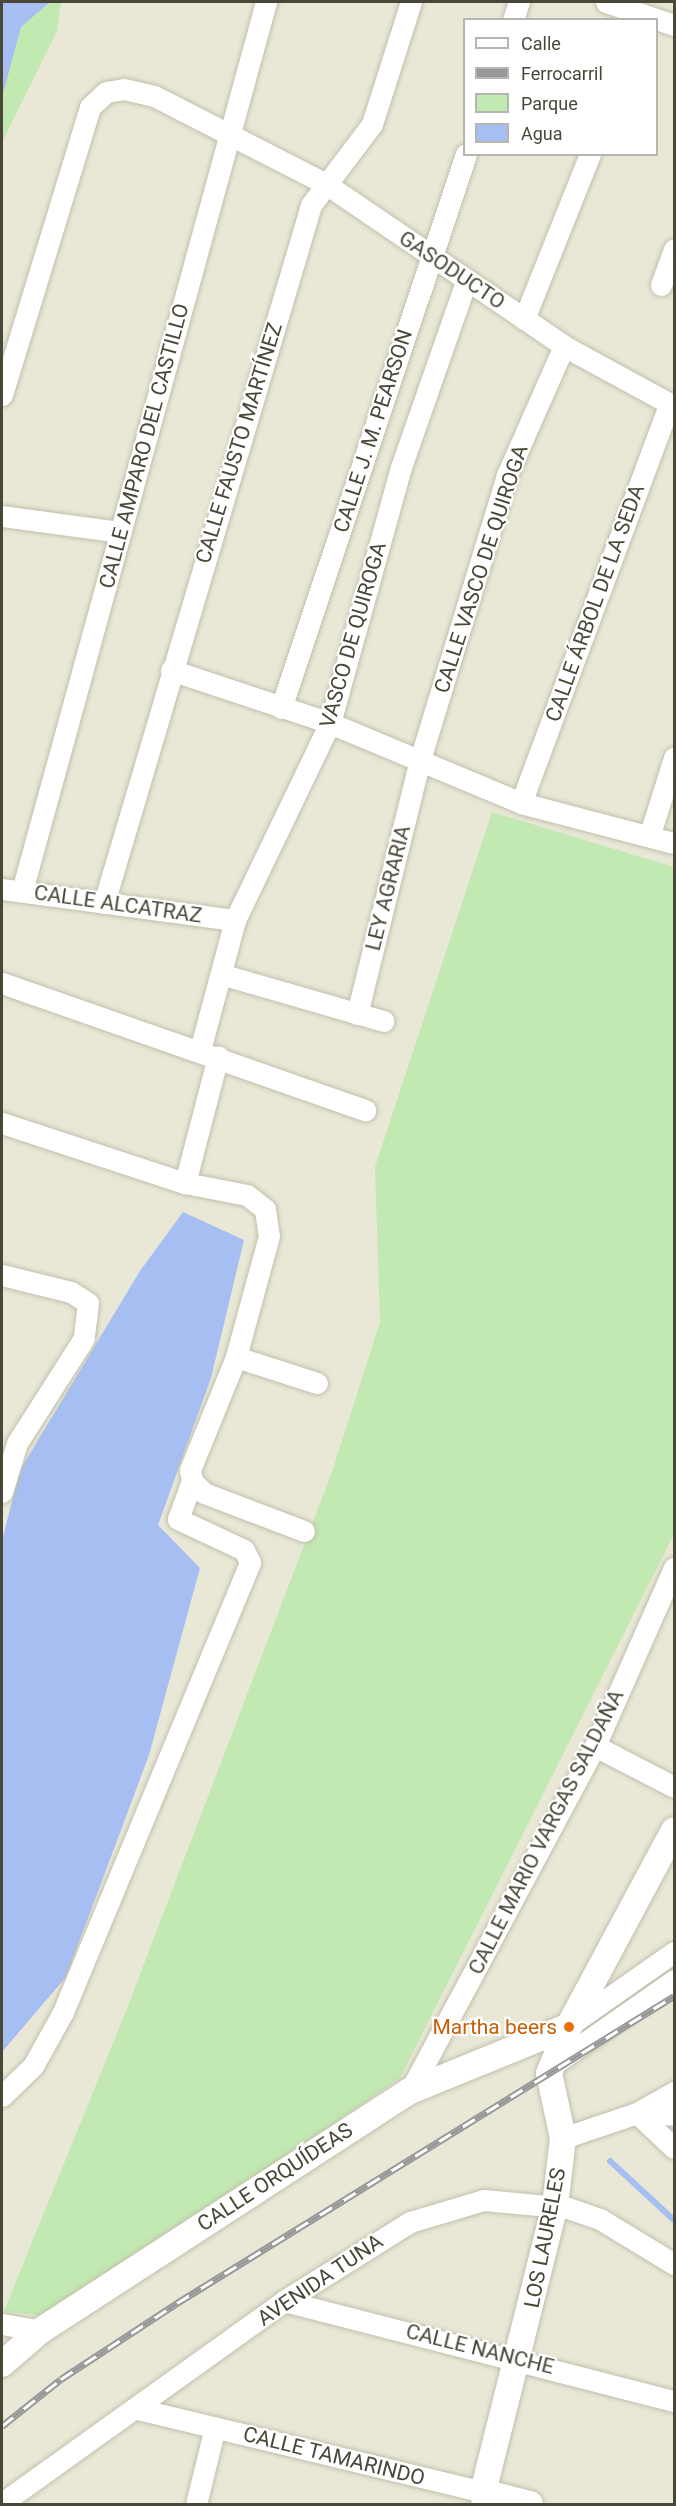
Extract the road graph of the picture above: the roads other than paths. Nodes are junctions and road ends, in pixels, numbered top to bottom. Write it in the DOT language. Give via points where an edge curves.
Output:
graph roads {
  1 [pos="266,2"];
  2 [pos="411,2"];
  3 [pos="519,2"];
  4 [pos="606,2"];
  5 [pos="647,12"];
  6 [pos="514,18"];
  7 [pos="675,26"];
  8 [pos="230,135"];
  9 [pos="465,156"];
  10 [pos="589,156"];
  11 [pos="326,184"];
  12 [pos="675,249"];
  13 [pos="430,256"];
  14 [pos="466,282"];
  15 [pos="661,285"];
  16 [pos="524,319"];
  17 [pos="564,346"];
  18 [pos="2,395"];
  19 [pos="672,405"];
  20 [pos="2,516"];
  21 [pos="120,532"];
  22 [pos="171,670"];
  23 [pos="281,708"];
  24 [pos="330,723"];
  25 [pos="675,758"];
  26 [pos="419,763"];
  27 [pos="521,802"];
  28 [pos="650,834"];
  29 [pos="675,843"];
  30 [pos="11,890"];
  31 [pos="104,903"];
  32 [pos="235,920"];
  33 [pos="224,975"];
  34 [pos="2,983"];
  35 [pos="357,1014"];
  36 [pos="383,1021"];
  37 [pos="209,1053"];
  38 [pos="365,1110"];
  39 [pos="2,1123"];
  40 [pos="185,1183"];
  41 [pos="2,1275"];
  42 [pos="236,1357"];
  43 [pos="317,1383"];
  44 [pos="9,1439"];
  45 [pos="192,1481"];
  46 [pos="2,1492"];
  47 [pos="304,1531"];
  48 [pos="675,1568"];
  49 [pos="595,1746"];
  50 [pos="675,1787"];
  51 [pos="675,1830"];
  52 [pos="675,1952"];
  53 [pos="675,1980"];
  54 [pos="569,2026"];
  55 [pos="557,2062"];
  56 [pos="410,2091"];
  57 [pos="675,2092"];
  58 [pos="2,2096"];
  59 [pos="637,2113"];
  60 [pos="675,2115"];
  61 [pos="563,2138"];
  62 [pos="675,2148"];
  63 [pos="555,2206"];
  64 [pos="675,2264"];
  65 [pos="284,2301"];
  66 [pos="2,2324"];
  67 [pos="40,2331"];
  68 [pos="520,2358"];
  69 [pos="2,2364"];
  70 [pos="675,2401"];
  71 [pos="138,2409"];
  72 [pos="215,2427"];
  73 [pos="482,2498"];
  74 [pos="2,2503"];
  75 [pos="196,2505"];
  76 [pos="530,2505"];
  1 -- 8 [label="street, CALLE AMPARO DEL CASTILLO"];
  2 -- 11 [label="street, CALLE FAUSTO MARTÍNEZ" via="372,124"];
  3 -- 6 [label="street"];
  4 -- 5 [label="street"];
  5 -- 7 [label="street"];
  8 -- 11 [label="street, GASODUCTO"];
  8 -- 18 [label="street, GASODUCTO" via="153,96 124,88 106,92 90,107"];
  8 -- 21 [label="street, CALLE AMPARO DEL CASTILLO"];
  9 -- 13 [label="street, CALLE J. M. PEARSON"];
  10 -- 16 [label="street"];
  11 -- 13 [label="street, GASODUCTO"];
  11 -- 22 [label="street, CALLE FAUSTO MARTÍNEZ" via="311,205"];
  12 -- 15 [label="street"];
  13 -- 14 [label="street, GASODUCTO"];
  13 -- 23 [label="street, CALLE J. M. PEARSON"];
  14 -- 16 [label="street, GASODUCTO"];
  14 -- 24 [label="street, VASCO DE QUIROGA" via="400,470"];
  16 -- 17 [label="street, GASODUCTO"];
  17 -- 19 [label="street, GASODUCTO"];
  17 -- 26 [label="street, CALLE VASCO DE QUIROGA" via="507,475"];
  19 -- 27 [label="street, CALLE ÁRBOL DE LA SEDA"];
  20 -- 21 [label="street"];
  21 -- 30 [label="street, CALLE AMPARO DEL CASTILLO"];
  22 -- 23 [label="street"];
  22 -- 31 [label="street, CALLE FAUSTO MARTÍNEZ"];
  23 -- 24 [label="street"];
  24 -- 26 [label="street"];
  24 -- 32 [label="street, VASCO DE QUIROGA"];
  25 -- 28 [label="street"];
  26 -- 27 [label="street"];
  26 -- 35 [label="street, LEY AGRARIA"];
  27 -- 28 [label="street"];
  28 -- 29 [label="street"];
  30 -- 31 [label="street, CALLE ALCATRAZ"];
  31 -- 32 [label="street, CALLE ALCATRAZ"];
  32 -- 33 [label="street, VASCO DE QUIROGA"];
  33 -- 35 [label="street"];
  33 -- 37 [label="street, VASCO DE QUIROGA"];
  34 -- 37 [label="street"];
  35 -- 36 [label="street"];
  37 -- 38 [label="street"];
  37 -- 40 [label="street, VASCO DE QUIROGA"];
  39 -- 40 [label="street"];
  40 -- 42 [label="street" via="247,1195 265,1209 269,1236"];
  41 -- 44 [label="street" via="71,1292 88,1303 84,1338"];
  42 -- 43 [label="street"];
  42 -- 45 [label="street" via="190,1470"];
  44 -- 46 [label="street"];
  45 -- 47 [label="street" via="204,1492"];
  45 -- 58 [label="street" via="178,1519 244,1550 250,1562 63,2012 33,2066"];
  48 -- 49 [label="street, CALLE MARIO VARGAS SALDAÑA"];
  49 -- 50 [label="street"];
  49 -- 56 [label="street, CALLE MARIO VARGAS SALDAÑA"];
  51 -- 54 [label="street, LOS LAURELES"];
  52 -- 54 [label="street"];
  53 -- 55 [label="street"];
  54 -- 55 [label="street, LOS LAURELES"];
  54 -- 56 [label="street, CALLE ORQUÍDEAS"];
  55 -- 61 [label="street, LOS LAURELES" via="549,2073"];
  56 -- 67 [label="street, CALLE ORQUÍDEAS"];
  57 -- 59 [label="street"];
  59 -- 60 [label="street"];
  59 -- 61 [label="street"];
  59 -- 62 [label="street"];
  61 -- 63 [label="street, LOS LAURELES"];
  63 -- 64 [label="street, AVENIDA TUNA" via="600,2219"];
  63 -- 65 [label="street, AVENIDA TUNA" via="484,2200 410,2222"];
  63 -- 68 [label="street, LOS LAURELES"];
  65 -- 68 [label="street, CALLE NANCHE"];
  65 -- 71 [label="street, AVENIDA TUNA"];
  66 -- 67 [label="street"];
  67 -- 69 [label="street, CALLE ORQUÍDEAS"];
  68 -- 70 [label="street, CALLE NANCHE"];
  68 -- 73 [label="street, LOS LAURELES"];
  71 -- 72 [label="street, CALLE TAMARINDO"];
  71 -- 74 [label="street, AVENIDA TUNA"];
  72 -- 73 [label="street, CALLE TAMARINDO"];
  72 -- 75 [label="street"];
  73 -- 76 [label="street, CALLE TAMARINDO"];
}
